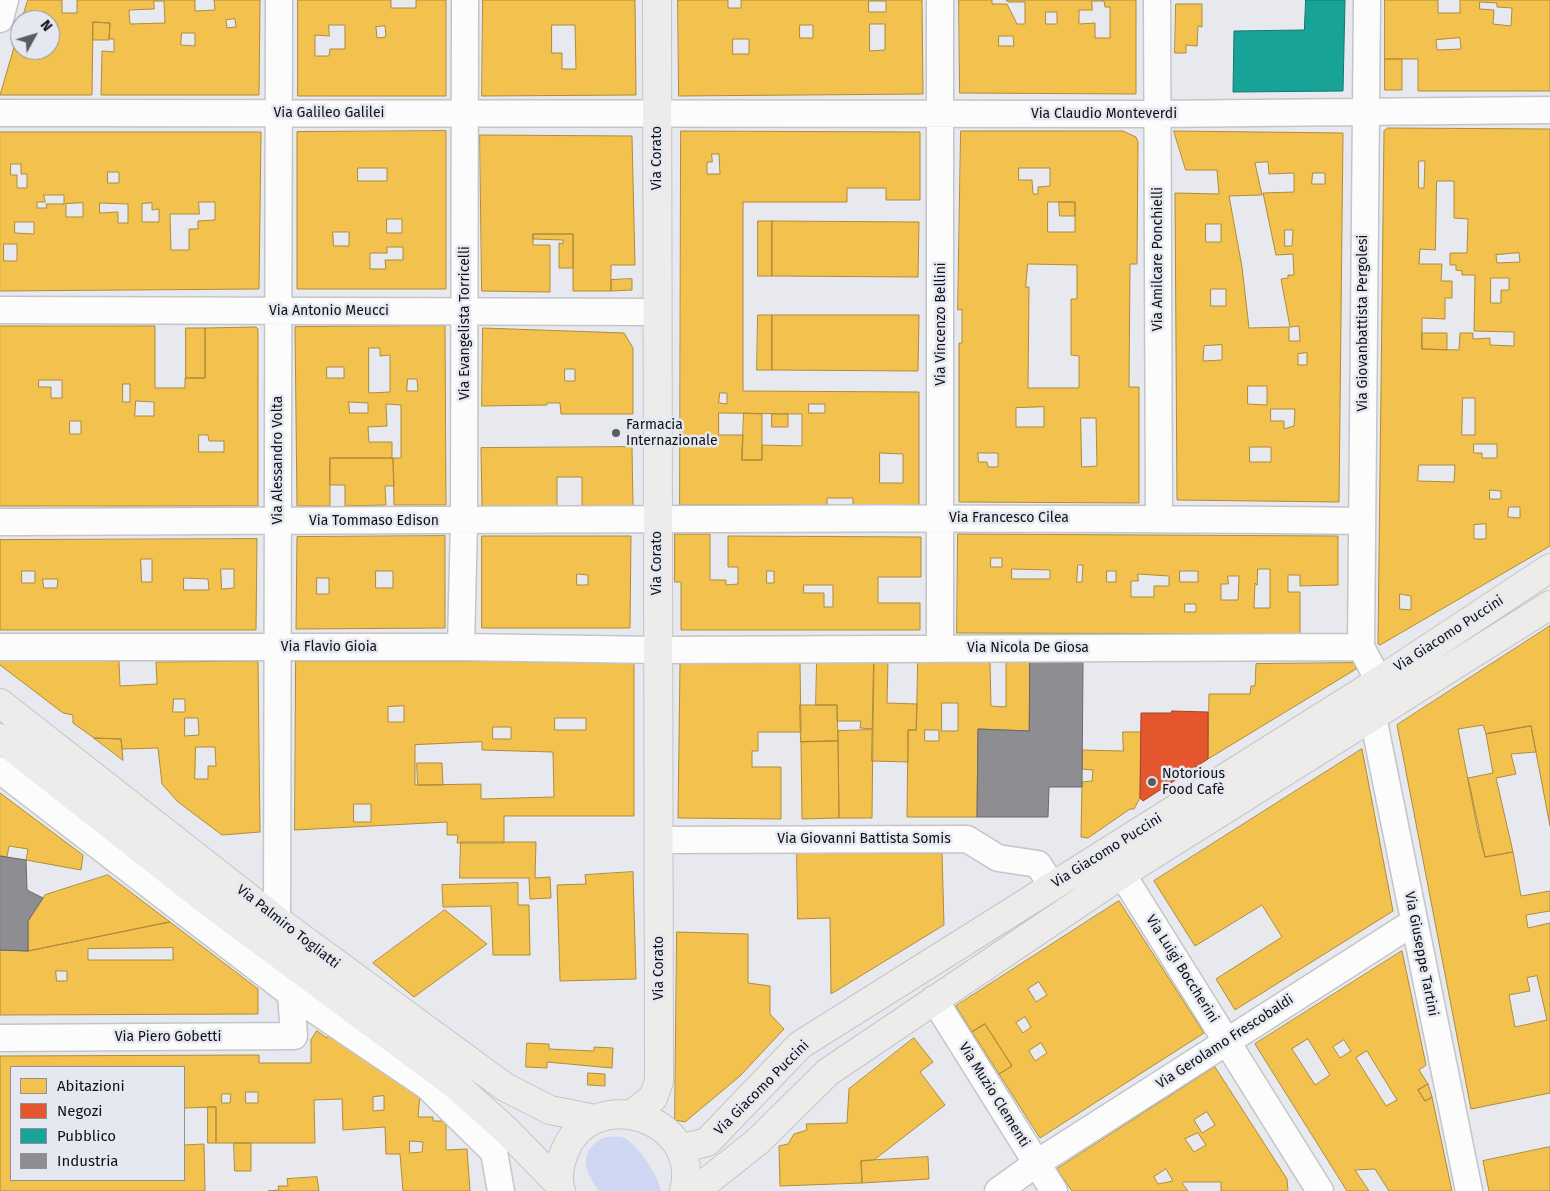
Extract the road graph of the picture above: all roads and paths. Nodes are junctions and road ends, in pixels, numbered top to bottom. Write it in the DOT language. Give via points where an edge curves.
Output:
graph roads {
  1 [pos="5,0"];
  2 [pos="279,0"];
  3 [pos="465,0"];
  4 [pos="658,0"];
  5 [pos="940,0"];
  6 [pos="1157,0"];
  7 [pos="1366,0"];
  8 [pos="0,19"];
  9 [pos="1550,110"];
  10 [pos="1364,112"];
  11 [pos="0,113"];
  12 [pos="279,113"];
  13 [pos="464,114"];
  14 [pos="657,114"];
  15 [pos="941,114"];
  16 [pos="1157,114"];
  17 [pos="0,310"];
  18 [pos="278,311"];
  19 [pos="465,312"];
  20 [pos="657,312"];
  21 [pos="942,517"];
  22 [pos="657,519"];
  23 [pos="1159,519"];
  24 [pos="278,521"];
  25 [pos="464,521"];
  26 [pos="1361,521"];
  27 [pos="0,522"];
  28 [pos="1550,568"];
  29 [pos="1550,605"];
  30 [pos="278,647"];
  31 [pos="461,647"];
  32 [pos="1361,647"];
  33 [pos="0,648"];
  34 [pos="940,648"];
  35 [pos="658,650"];
  36 [pos="1379,681"];
  37 [pos="0,703"];
  38 [pos="1373,717"];
  39 [pos="0,738"];
  40 [pos="0,770"];
  41 [pos="659,840"];
  42 [pos="1122,874"];
  43 [pos="1052,886"];
  44 [pos="278,920"];
  45 [pos="1414,922"];
  46 [pos="291,994"];
  47 [pos="934,999"];
  48 [pos="0,1038"];
  49 [pos="1227,1042"];
  50 [pos="632,1114"];
  51 [pos="595,1119"];
  52 [pos="680,1149"];
  53 [pos="1037,1163"];
  54 [pos="560,1187"];
  55 [pos="501,1191"];
  56 [pos="684,1191"];
  57 [pos="695,1191"];
  58 [pos="998,1191"];
  59 [pos="1054,1191"];
  60 [pos="1320,1191"];
  61 [pos="1469,1191"];
  1 -- 8 [label="street"];
  2 -- 12 [label="street, Via Alessandro Volta"];
  3 -- 13 [label="street, Via Evangelista Torricelli"];
  4 -- 14 [label="main road, Via Corato"];
  5 -- 15 [label="street, Via Vincenzo Bellini"];
  6 -- 16 [label="street, Via Amilcare Ponchielli"];
  7 -- 10 [label="street, Via Giovanbattista Pergolesi"];
  9 -- 10 [label="street, Via Claudio Monteverdi"];
  10 -- 16 [label="street, Via Claudio Monteverdi"];
  10 -- 26 [label="street, Via Giovanbattista Pergolesi"];
  11 -- 12 [label="street, Via Galileo Galilei"];
  12 -- 13 [label="street, Via Galileo Galilei"];
  12 -- 18 [label="street, Via Alessandro Volta"];
  13 -- 14 [label="street, Via Galileo Galilei"];
  13 -- 19 [label="street, Via Evangelista Torricelli"];
  14 -- 15 [label="street, Via Claudio Monteverdi"];
  14 -- 20 [label="main road, Via Corato"];
  15 -- 16 [label="street, Via Claudio Monteverdi"];
  15 -- 21 [label="street, Via Vincenzo Bellini"];
  16 -- 23 [label="street, Via Amilcare Ponchielli"];
  17 -- 18 [label="street, Via Antonio Meucci"];
  18 -- 19 [label="street, Via Antonio Meucci"];
  18 -- 24 [label="street, Via Alessandro Volta"];
  19 -- 20 [label="street, Via Antonio Meucci"];
  19 -- 25 [label="street, Via Evangelista Torricelli"];
  20 -- 22 [label="main road, Via Corato"];
  21 -- 22 [label="street, Via Francesco Cilea"];
  21 -- 23 [label="street, Via Francesco Cilea"];
  21 -- 34 [label="street, Via Vincenzo Bellini"];
  22 -- 25 [label="street, Via Tommaso Edison"];
  22 -- 35 [label="main road, Via Corato"];
  23 -- 26 [label="street, Via Francesco Cilea"];
  24 -- 25 [label="street, Via Tommaso Edison"];
  24 -- 27 [label="street, Via Tommaso Edison"];
  24 -- 30 [label="street, Via Alessandro Volta"];
  25 -- 31 [label="street, Via Evangelista Torricelli"];
  26 -- 32 [label="street, Via Giovanbattista Pergolesi"];
  28 -- 36 [label="main road, Via Giacomo Puccini"];
  29 -- 38 [label="main road, Via Giacomo Puccini"];
  30 -- 31 [label="street, Via Flavio Gioia"];
  30 -- 33 [label="street, Via Flavio Gioia"];
  30 -- 44 [label="street, Via Alessandro Volta"];
  31 -- 35 [label="street, Via Flavio Gioia"];
  32 -- 34 [label="street, Via Nicola De Giosa"];
  32 -- 36 [label="street"];
  34 -- 35 [label="street, Via Nicola De Giosa"];
  35 -- 41 [label="main road, Via Corato"];
  36 -- 43 [label="main road, Via Giacomo Puccini"];
  37 -- 44 [label="main road, Via Palmiro Togliatti"];
  38 -- 42 [label="main road, Via Giacomo Puccini"];
  38 -- 45 [label="street, Via Giuseppe Tartini"];
  39 -- 54 [label="main road, Via Palmiro Togliatti" via="206,900 458,1087 506,1130"];
  40 -- 46 [label="street"];
  41 -- 43 [label="street, Via Giovanni Battista Somis" via="967,839 998,858 1038,864"];
  41 -- 50 [label="main road, Via Corato" via="659,1081 653,1098"];
  42 -- 47 [label="main road, Via Giacomo Puccini"];
  42 -- 49 [label="street, Via Luigi Boccherini"];
  43 -- 52 [label="main road, Via Giacomo Puccini" via="800,1045 707,1142"];
  44 -- 51 [label="main road, Via Palmiro Togliatti" via="505,1088 550,1110"];
  45 -- 49 [label="street, Via Gerolamo Frescobaldi"];
  45 -- 61 [label="street, Via Giuseppe Tartini"];
  46 -- 48 [label="street, Via Piero Gobetti" via="294,1036"];
  46 -- 55 [label="street" via="427,1086 494,1152"];
  47 -- 53 [label="street, Via Muzio Clementi"];
  47 -- 57 [label="main road, Via Giacomo Puccini" via="828,1072 756,1142"];
  49 -- 53 [label="street, Via Gerolamo Frescobaldi"];
  49 -- 60 [label="street, Via Luigi Boccherini"];
  50 -- 51 [label="main road"];
  50 -- 52 [label="main road" via="664,1128"];
  51 -- 54 [label="main road" via="579,1130 566,1146 560,1164"];
  52 -- 56 [label="main road" via="686,1166"];
  53 -- 58 [label="street, Via Gerolamo Frescobaldi"];
  53 -- 59 [label="street, Via Muzio Clementi"];
}
